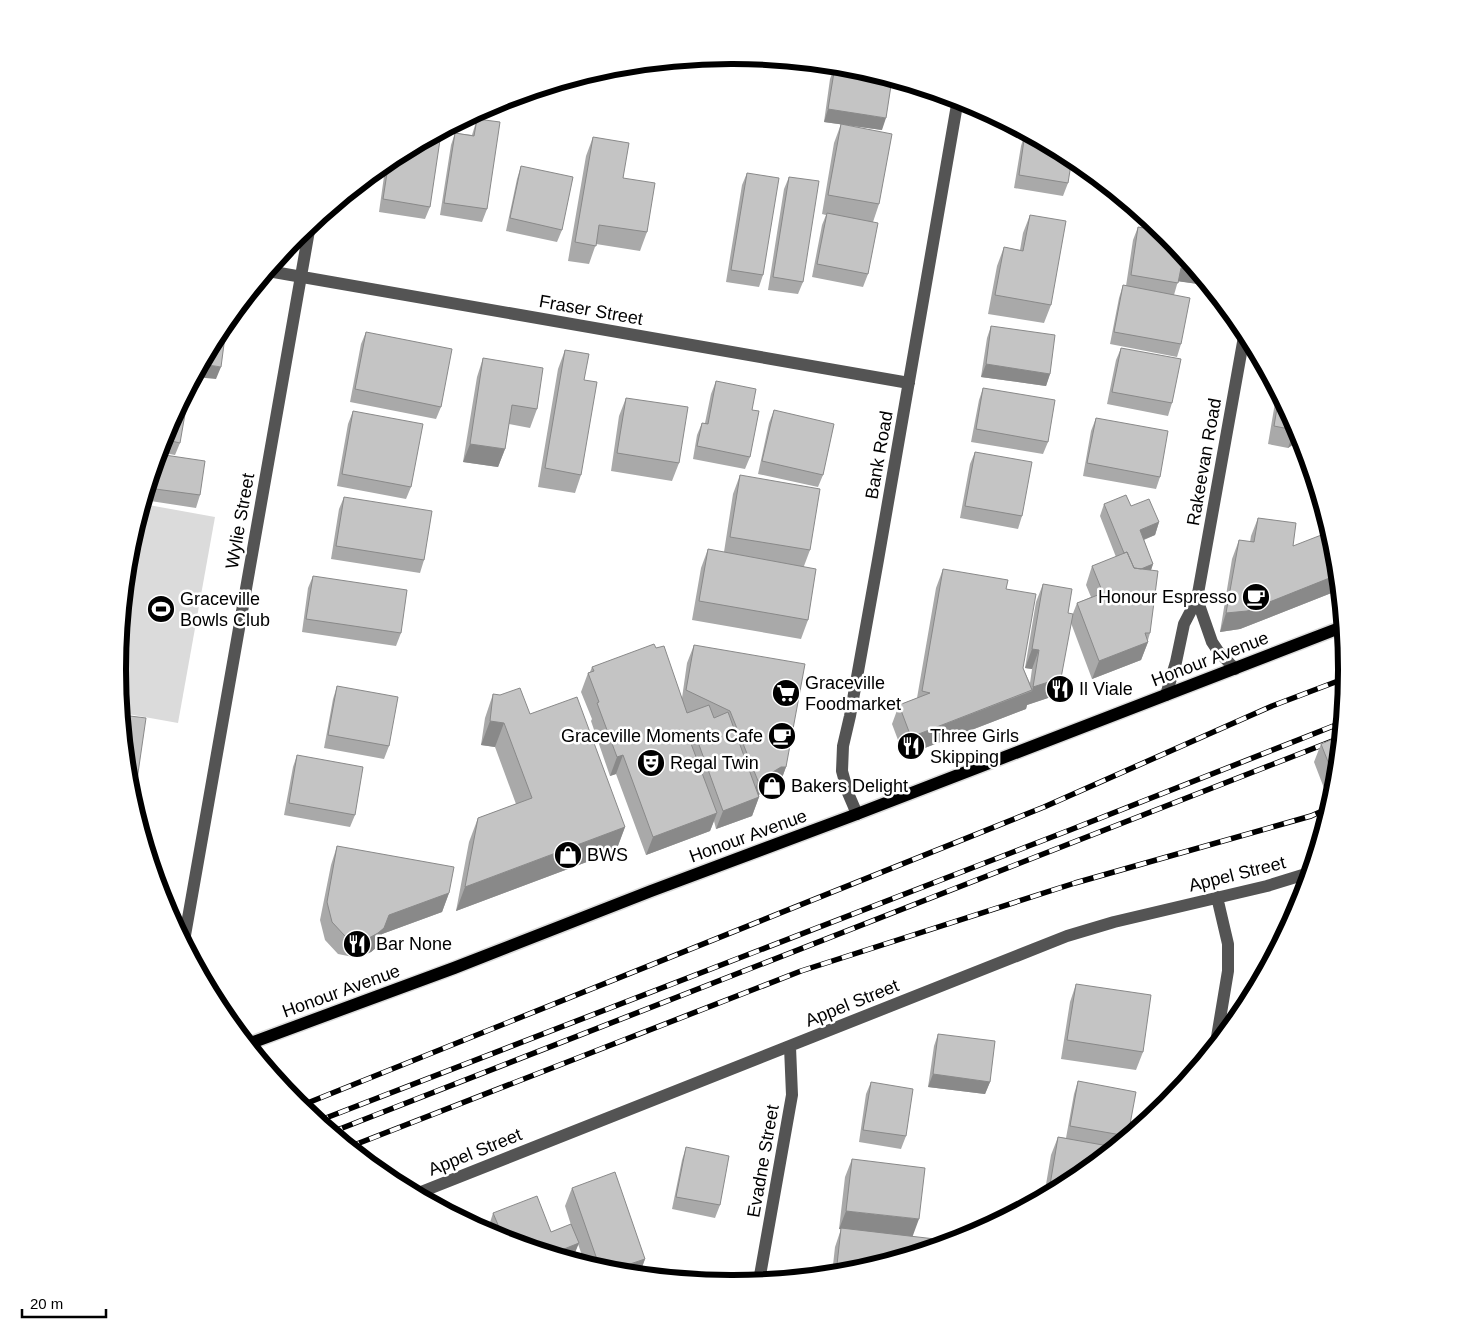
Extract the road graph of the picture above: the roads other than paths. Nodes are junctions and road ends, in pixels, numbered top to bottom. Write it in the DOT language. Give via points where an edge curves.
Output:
graph roads {
  1 [pos="957,107"];
  2 [pos="308,237"];
  3 [pos="275,272"];
  4 [pos="301,277"];
  5 [pos="1243,344"];
  6 [pos="908,383"];
  7 [pos="1197,599"];
  8 [pos="1336,629"];
  9 [pos="1235,668"];
  10 [pos="1166,694"];
  11 [pos="856,814"];
  12 [pos="1302,875"];
  13 [pos="1217,897"];
  14 [pos="186,930"];
  15 [pos="1218,1031"];
  16 [pos="254,1042"];
  17 [pos="790,1047"];
  18 [pos="424,1191"];
  19 [pos="759,1274"];
  1 -- 6 [label="street, Bank Road"];
  2 -- 4 [label="street, Wylie Street"];
  3 -- 4 [label="street, Fraser Street"];
  4 -- 6 [label="street, Fraser Street"];
  4 -- 14 [label="street, Wylie Street"];
  5 -- 7 [label="street, Rakeevan Road"];
  6 -- 11 [label="street, Bank Road" via="843,746 842,771"];
  7 -- 9 [label="street, Rakeevan Road" via="1212,642"];
  7 -- 10 [label="street, Rakeevan Road" via="1184,624"];
  8 -- 9 [label="main road, Honour Avenue"];
  9 -- 10 [label="main road, Honour Avenue"];
  10 -- 11 [label="main road, Honour Avenue"];
  11 -- 16 [label="main road, Honour Avenue"];
  12 -- 13 [label="street, Appel Street"];
  13 -- 15 [label="street" via="1228,944 1228,971"];
  13 -- 17 [label="street, Appel Street" via="1068,936"];
  17 -- 18 [label="street, Appel Street"];
  17 -- 19 [label="street, Evadne Street" via="792,1095"];
}
